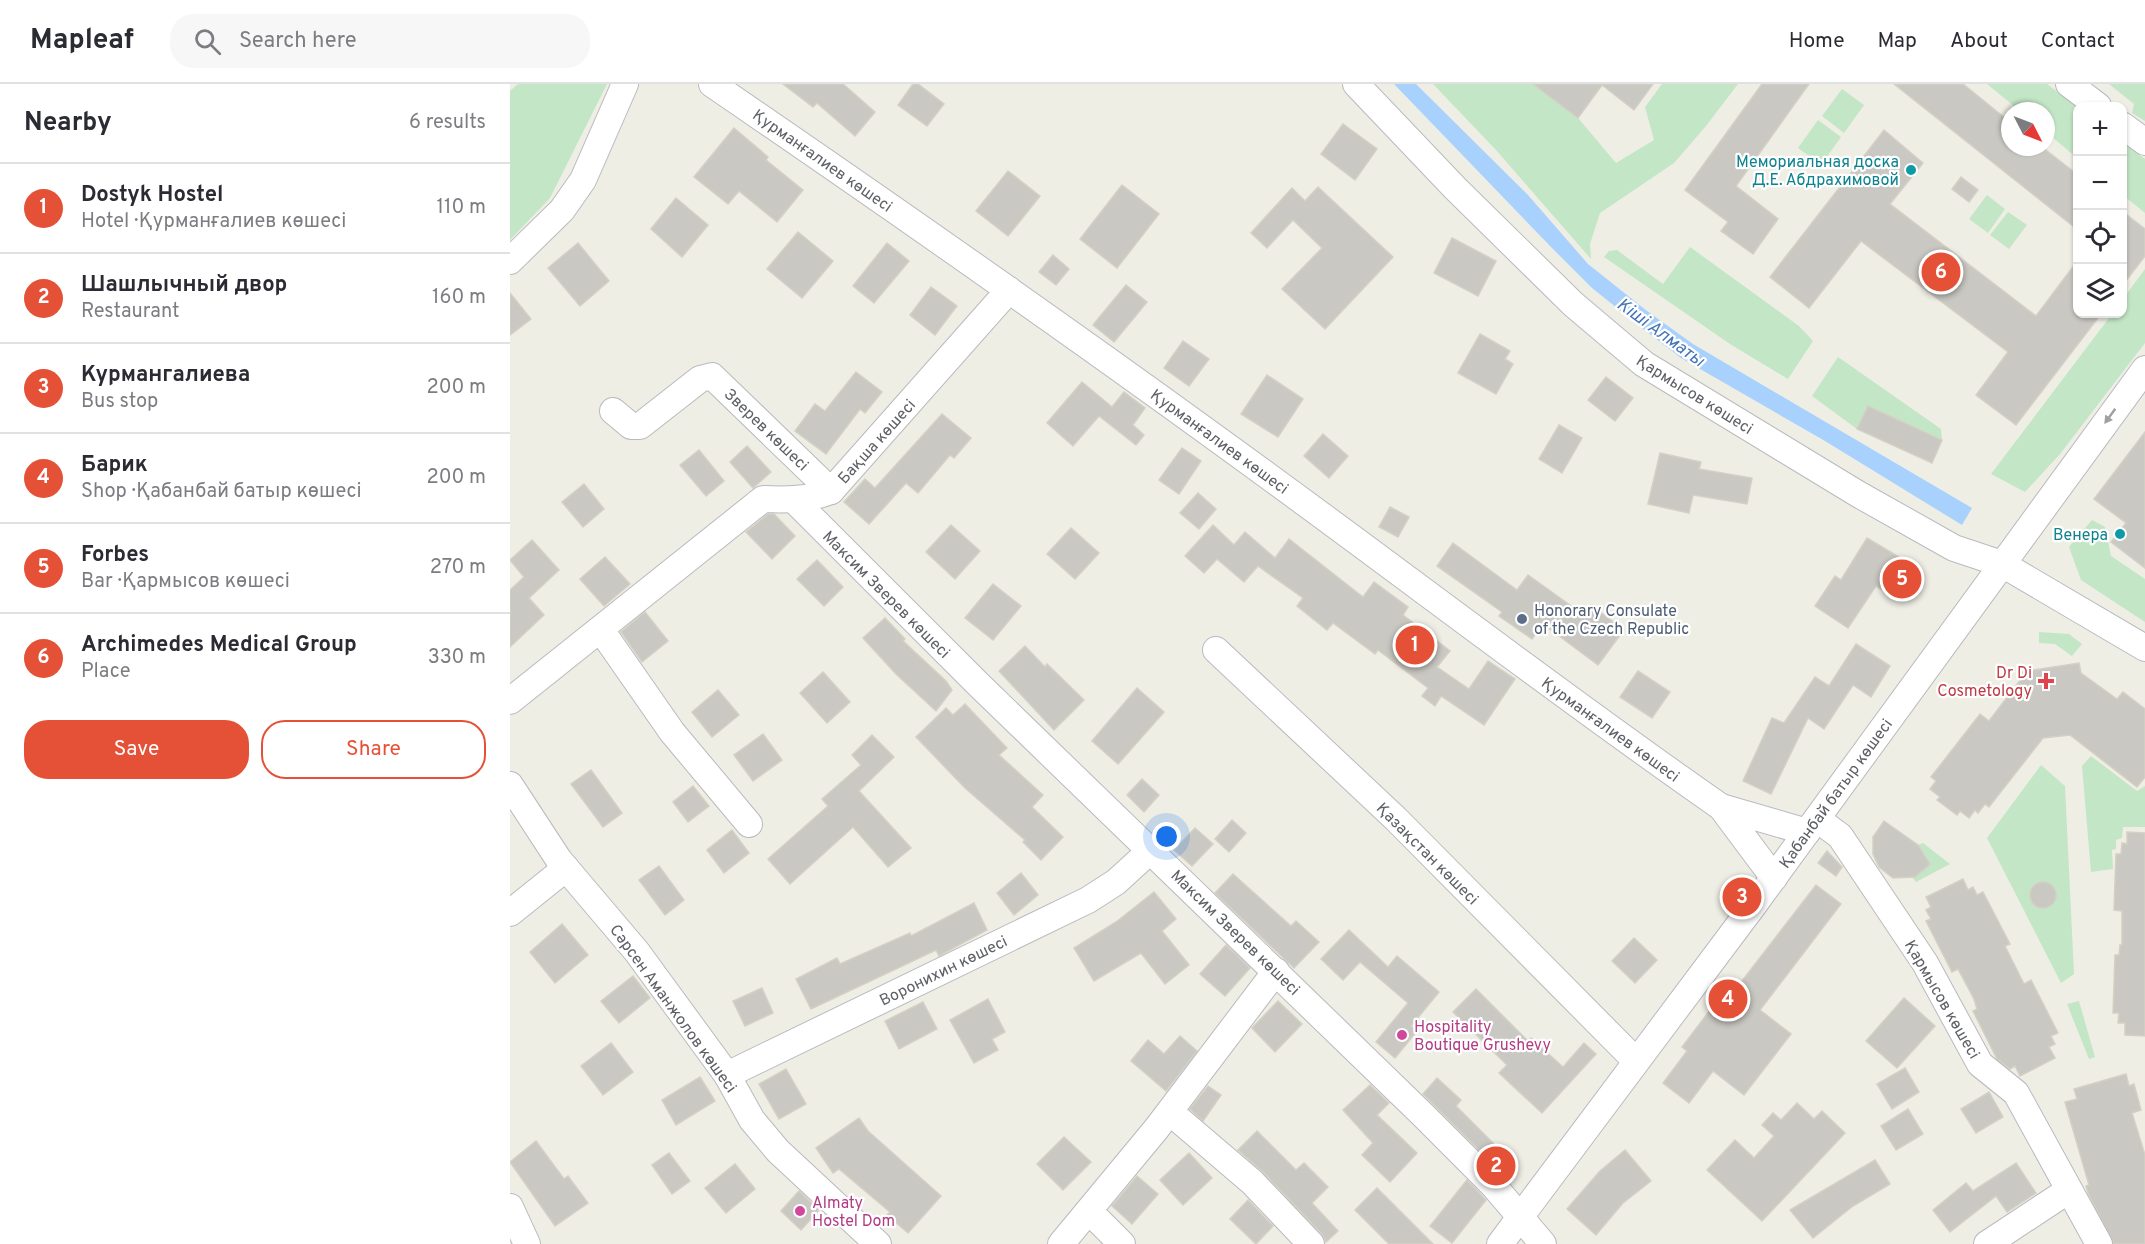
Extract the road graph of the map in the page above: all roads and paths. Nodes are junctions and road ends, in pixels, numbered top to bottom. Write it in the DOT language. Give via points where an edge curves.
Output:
graph roads {
  1 [pos="625,84"];
  2 [pos="712,84"];
  3 [pos="1356,84"];
  4 [pos="2069,84"];
  5 [pos="741,92"];
  6 [pos="2093,102"];
  7 [pos="2127,129"];
  8 [pos="2145,142"];
  9 [pos="510,261"];
  10 [pos="1009,290"];
  11 [pos="2145,369"];
  12 [pos="613,411"];
  13 [pos="831,491"];
  14 [pos="794,500"];
  15 [pos="2001,564"];
  16 [pos="601,630"];
  17 [pos="2145,648"];
  18 [pos="1216,650"];
  19 [pos="510,701"];
  20 [pos="510,785"];
  21 [pos="1721,807"];
  22 [pos="749,824"];
  23 [pos="1812,826"];
  24 [pos="1150,850"];
  25 [pos="566,868"];
  26 [pos="1774,878"];
  27 [pos="510,914"];
  28 [pos="1276,971"];
  29 [pos="1636,1061"];
  30 [pos="727,1075"];
  31 [pos="1170,1113"];
  32 [pos="2069,1190"];
  33 [pos="510,1207"];
  34 [pos="1089,1211"];
  35 [pos="1519,1218"];
  36 [pos="527,1244"];
  37 [pos="878,1244"];
  38 [pos="1061,1244"];
  39 [pos="1122,1244"];
  40 [pos="1311,1244"];
  41 [pos="1500,1244"];
  42 [pos="1543,1244"];
  43 [pos="1987,1244"];
  44 [pos="2099,1244"];
  1 -- 9 [label="street" via="583,180 562,210"];
  2 -- 5 [label="street, Қурманғалиев көшесі"];
  3 -- 15 [label="street, Қармысов көшесі" via="1573,304 1644,364 1954,548"];
  4 -- 6 [label="street"];
  5 -- 10 [label="street, Қурманғалиев көшесі"];
  7 -- 8 [label="street"];
  10 -- 13 [label="street, Бақша көшесі"];
  10 -- 21 [label="street, Қурманғалиев көшесі"];
  11 -- 15 [label="street, Қабанбай батыр көшесі, one-way"];
  12 -- 13 [label="street, Зверев көшесі" via="631,426 640,426 700,379 712,376"];
  13 -- 14 [label="street, Бақша көшесі"];
  14 -- 16 [label="street, Бақша көшесі" via="763,500"];
  14 -- 24 [label="street, Максим Зверев көшесі"];
  15 -- 17 [label="street, Қармысов көшесі"];
  15 -- 23 [label="street, Қабанбай батыр көшесі"];
  16 -- 19 [label="street, Бақша көшесі"];
  16 -- 22 [label="street" via="672,732"];
  18 -- 29 [label="street, Қазақстан көшесі" via="1396,819"];
  20 -- 25 [label="street, Сәрсен Аманжолов көшесі"];
  21 -- 23 [label="street"];
  21 -- 26 [label="street"];
  23 -- 26 [label="street, Қабанбай батыр көшесі"];
  23 -- 32 [label="street, Қармысов көшесі" via="1840,836 1925,963 1980,1064 2016,1093"];
  24 -- 28 [label="street, Максим Зверев көшесі"];
  24 -- 30 [label="street, Воронихин көшесі" via="1116,882 1088,900"];
  25 -- 27 [label="street"];
  25 -- 30 [label="street, Сәрсен Аманжолов көшесі" via="637,952"];
  26 -- 29 [label="street, Қабанбай батыр көшесі"];
  28 -- 31 [label="street"];
  28 -- 35 [label="street, Максим Зверев көшесі" via="1478,1170"];
  29 -- 35 [label="street, Қабанбай батыр көшесі"];
  30 -- 37 [label="street, Сәрсен Аманжолов көшесі" via="752,1120 778,1150"];
  31 -- 34 [label="street"];
  31 -- 40 [label="street" via="1252,1182"];
  32 -- 43 [label="street"];
  32 -- 44 [label="street, Қармысов көшесі"];
  33 -- 36 [label="street"];
  34 -- 38 [label="street"];
  34 -- 39 [label="street"];
  35 -- 41 [label="street, Қабанбай батыр көшесі"];
  35 -- 42 [label="street, Максим Зверев көшесі"];
}
